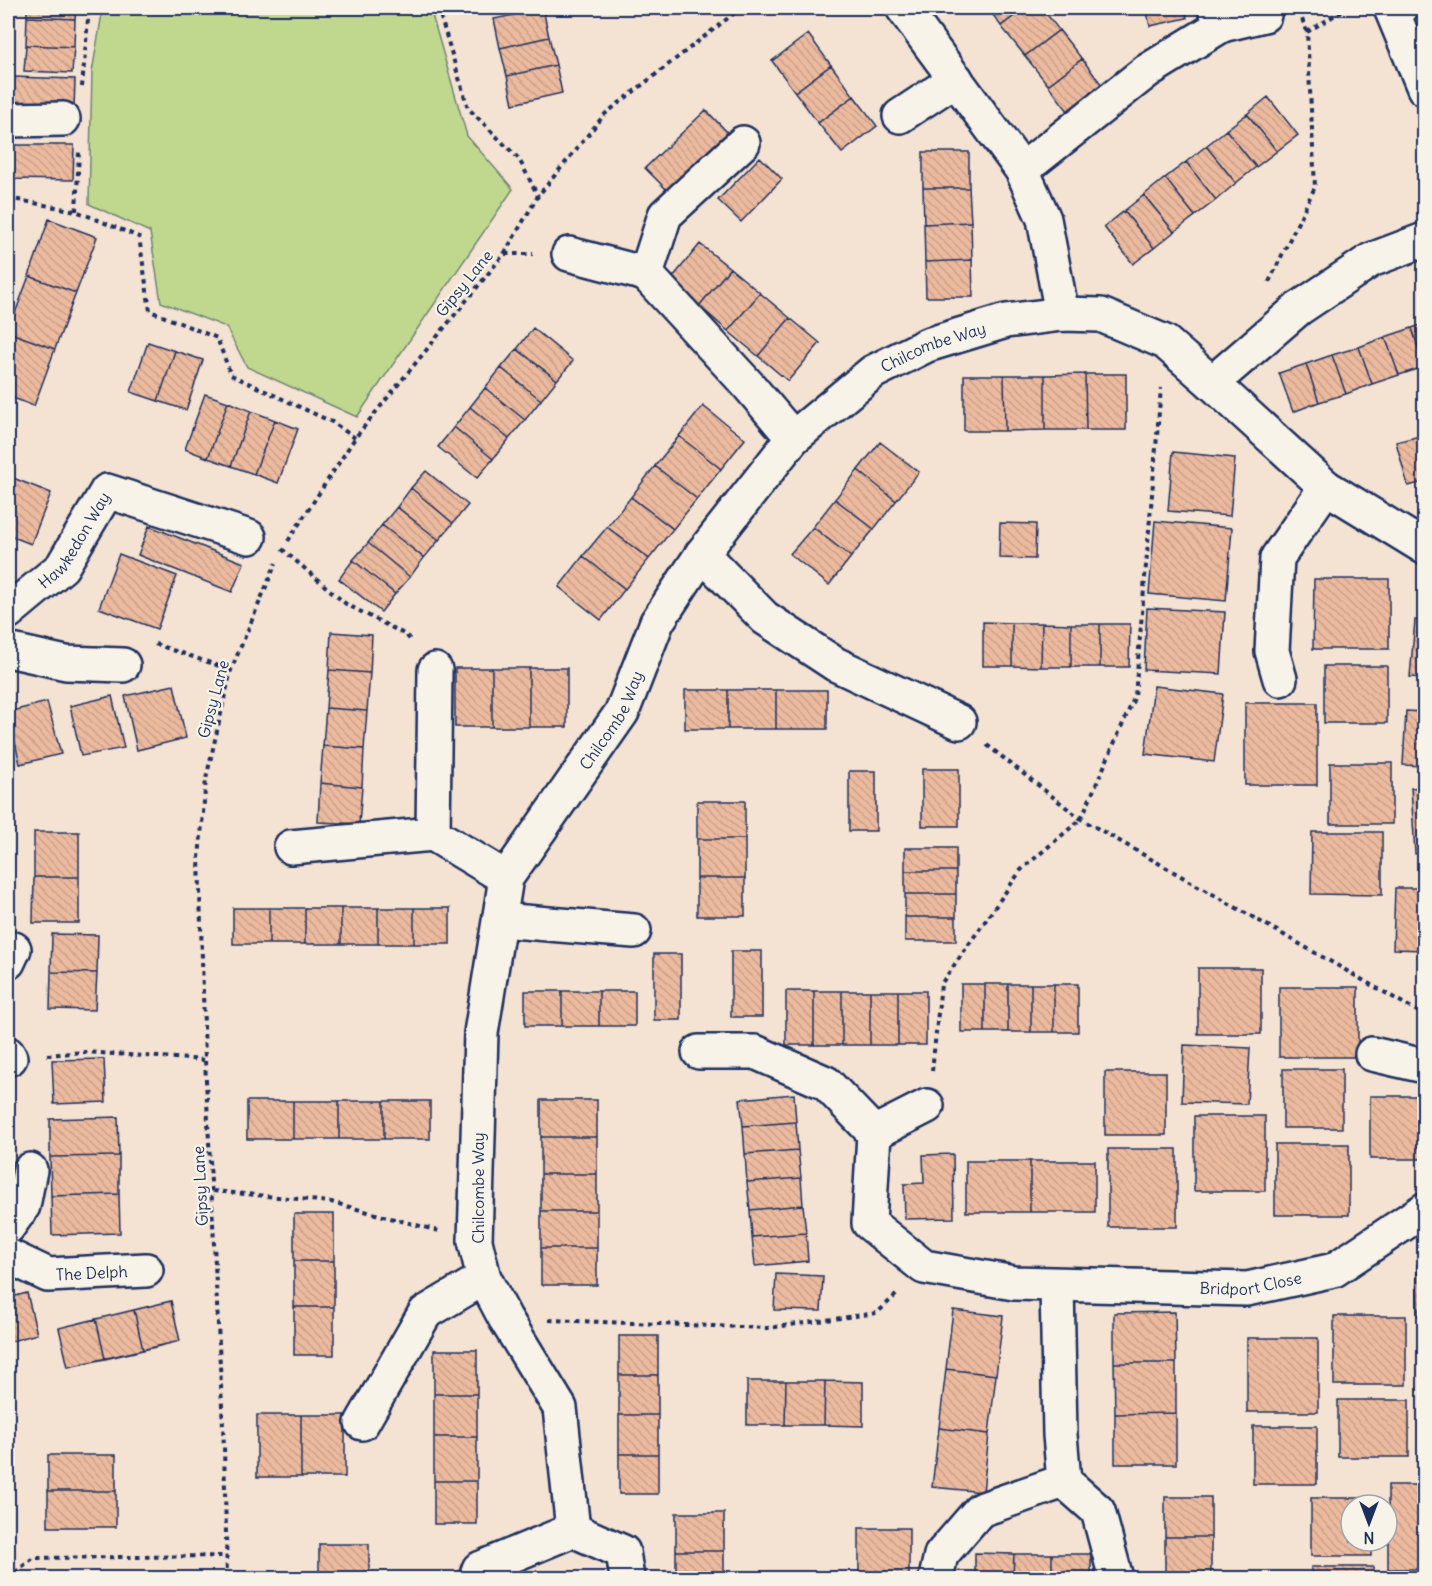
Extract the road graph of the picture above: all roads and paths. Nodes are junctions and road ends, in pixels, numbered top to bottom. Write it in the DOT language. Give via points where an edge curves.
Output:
graph roads {
  1 [pos="438,8"];
  2 [pos="741,8"];
  3 [pos="903,8"];
  4 [pos="1347,8"];
  5 [pos="1401,8"];
  6 [pos="1264,15"];
  7 [pos="1219,16"];
  8 [pos="1300,16"];
  9 [pos="1307,32"];
  10 [pos="956,79"];
  11 [pos="1425,88"];
  12 [pos="900,116"];
  13 [pos="63,119"];
  14 [pos="8,120"];
  15 [pos="743,143"];
  16 [pos="1023,170"];
  17 [pos="538,196"];
  18 [pos="8,198"];
  19 [pos="1425,240"];
  20 [pos="569,254"];
  21 [pos="646,274"];
  22 [pos="1267,287"];
  23 [pos="1062,314"];
  24 [pos="1165,342"];
  25 [pos="1212,383"];
  26 [pos="354,438"];
  27 [pos="793,438"];
  28 [pos="1326,487"];
  29 [pos="249,537"];
  30 [pos="1425,547"];
  31 [pos="282,549"];
  32 [pos="702,554"];
  33 [pos="8,612"];
  34 [pos="8,650"];
  35 [pos="123,665"];
  36 [pos="435,670"];
  37 [pos="1280,679"];
  38 [pos="958,722"];
  39 [pos="1081,819"];
  40 [pos="433,834"];
  41 [pos="291,847"];
  42 [pos="506,878"];
  43 [pos="500,920"];
  44 [pos="634,931"];
  45 [pos="1425,1015"];
  46 [pos="699,1052"];
  47 [pos="1372,1054"];
  48 [pos="9,1056"];
  49 [pos="205,1060"];
  50 [pos="1425,1066"];
  51 [pos="927,1106"];
  52 [pos="874,1133"];
  53 [pos="21,1159"];
  54 [pos="213,1191"];
  55 [pos="1425,1210"];
  56 [pos="8,1227"];
  57 [pos="475,1241"];
  58 [pos="8,1256"];
  59 [pos="924,1267"];
  60 [pos="146,1270"];
  61 [pos="484,1278"];
  62 [pos="1057,1285"];
  63 [pos="505,1318"];
  64 [pos="362,1423"];
  65 [pos="1064,1481"];
  66 [pos="573,1530"];
  67 [pos="225,1556"];
  68 [pos="8,1578"];
  69 [pos="227,1578"];
  70 [pos="477,1578"];
  71 [pos="627,1578"];
  72 [pos="936,1578"];
  73 [pos="1116,1578"];
  1 -- 17 [label="path" via="468,108 519,159"];
  2 -- 17 [label="path, Gipsy Lane" via="605,114"];
  3 -- 10 [label="street"];
  4 -- 9 [label="path"];
  5 -- 11 [label="street" via="1392,11"];
  6 -- 7 [label="street"];
  7 -- 16 [label="street"];
  8 -- 9 [label="path"];
  9 -- 22 [label="path" via="1315,187"];
  10 -- 12 [label="street"];
  10 -- 16 [label="street"];
  13 -- 14 [label="street"];
  15 -- 21 [label="street" via="665,215"];
  16 -- 23 [label="street" via="1044,219"];
  17 -- 26 [label="path, Gipsy Lane" via="504,254"];
  18 -- 26 [label="path" via="76,211 139,237 150,311 217,338 231,375 332,422"];
  19 -- 25 [label="street" via="1371,260 1298,309"];
  20 -- 21 [label="street"];
  21 -- 27 [label="street"];
  23 -- 24 [label="street, Chilcombe Way" via="1101,315"];
  23 -- 27 [label="street, Chilcombe Way" via="1006,321 927,345 873,372"];
  24 -- 25 [label="street, Chilcombe Way"];
  24 -- 39 [label="path" via="1135,696"];
  25 -- 28 [label="street, Chilcombe Way"];
  26 -- 31 [label="path, Gipsy Lane"];
  27 -- 32 [label="street, Chilcombe Way"];
  28 -- 30 [label="street, Chilcombe Way"];
  28 -- 37 [label="street" via="1277,558 1272,651"];
  29 -- 33 [label="street, Hawkedon Way" via="107,491 62,567"];
  31 -- 36 [label="path" via="346,604 406,634"];
  31 -- 49 [label="path, Gipsy Lane" via="231,669 206,778 199,858"];
  32 -- 38 [label="street" via="765,618 825,658"];
  32 -- 42 [label="street, Chilcombe Way" via="657,622 622,712"];
  34 -- 35 [label="street" via="66,663"];
  36 -- 40 [label="street"];
  38 -- 39 [label="path"];
  39 -- 45 [label="path"];
  39 -- 51 [label="path" via="1021,870 941,984"];
  40 -- 41 [label="street"];
  40 -- 42 [label="street"];
  42 -- 43 [label="street, Chilcombe Way"];
  43 -- 44 [label="street"];
  43 -- 57 [label="street, Chilcombe Way" via="481,1033"];
  46 -- 52 [label="street" via="755,1052 826,1083"];
  47 -- 50 [label="street"];
  48 -- 49 [label="path" via="84,1052"];
  48 -- 53 [label="path"];
  49 -- 54 [label="path, Gipsy Lane"];
  51 -- 52 [label="street"];
  52 -- 59 [label="street, Bridport Close" via="869,1223"];
  53 -- 56 [label="street" via="23,1206"];
  54 -- 57 [label="path" via="331,1202"];
  54 -- 67 [label="path, Gipsy Lane"];
  55 -- 62 [label="street, Bridport Close" via="1334,1270 1247,1289"];
  57 -- 61 [label="street, Chilcombe Way"];
  58 -- 60 [label="street, The Delph" via="48,1275"];
  59 -- 62 [label="street, Bridport Close" via="1014,1283"];
  59 -- 63 [label="path" via="877,1313 768,1328"];
  61 -- 63 [label="street, Chilcombe Way"];
  61 -- 64 [label="street" via="425,1313"];
  62 -- 65 [label="street"];
  63 -- 66 [label="street, Chilcombe Way" via="560,1408"];
  65 -- 72 [label="street" via="980,1510 941,1555"];
  65 -- 73 [label="street" via="1098,1511"];
  66 -- 70 [label="street" via="479,1569"];
  66 -- 71 [label="street" via="623,1552"];
  67 -- 68 [label="path" via="33,1558"];
  67 -- 69 [label="path, Gipsy Lane"];
}
